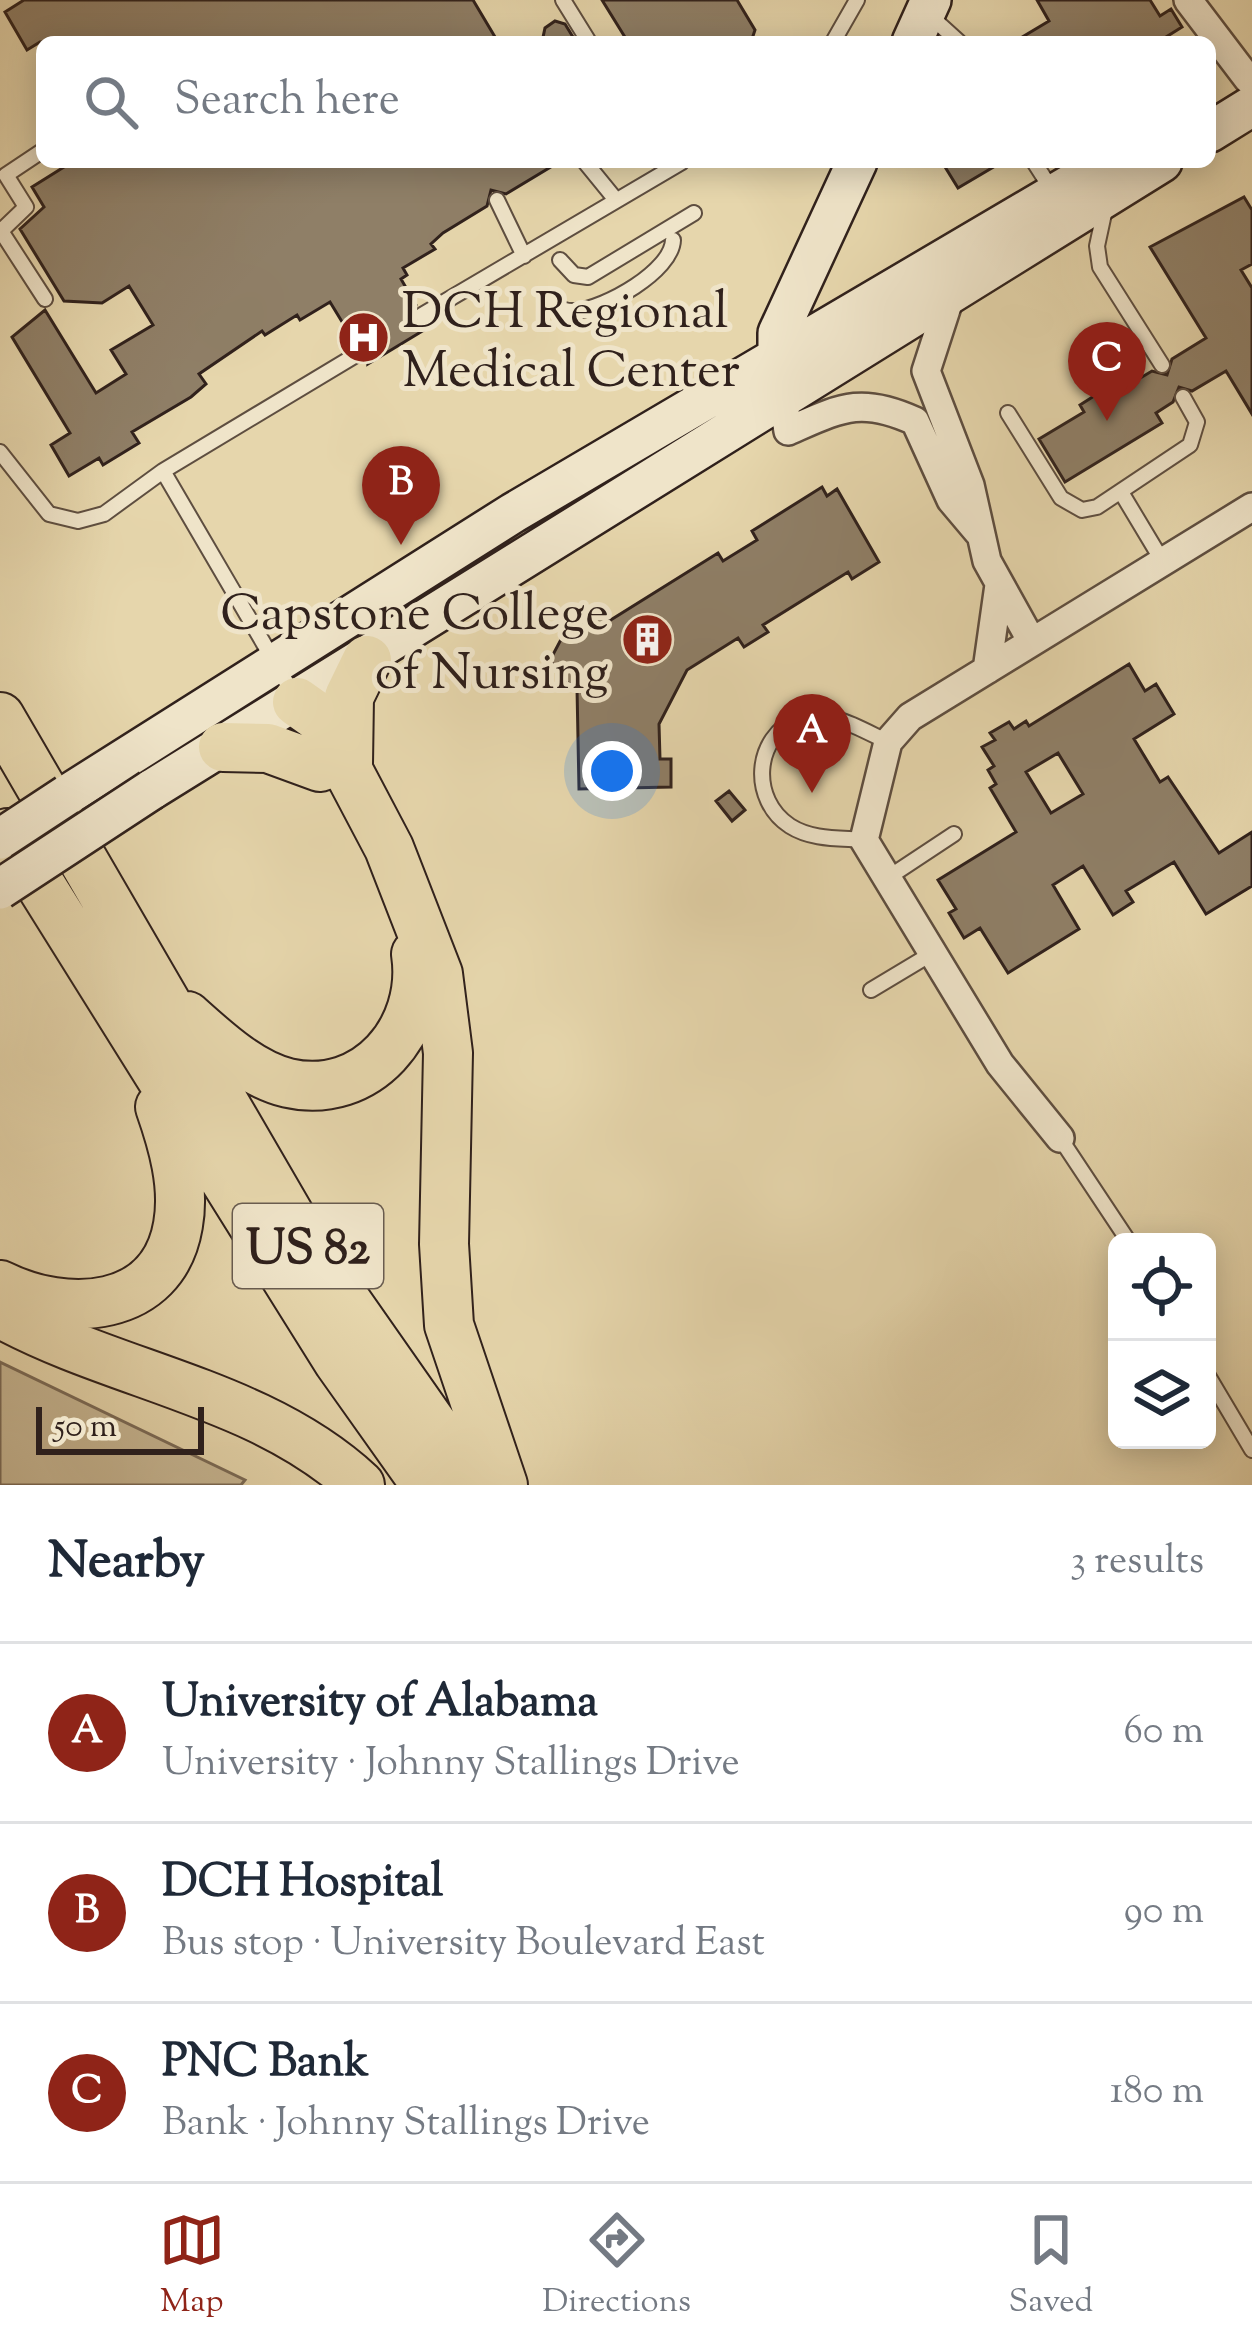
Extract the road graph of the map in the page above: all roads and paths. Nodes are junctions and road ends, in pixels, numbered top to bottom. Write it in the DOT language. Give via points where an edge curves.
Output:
graph roads {
  1 [pos="563,0"];
  2 [pos="857,0"];
  3 [pos="1188,0"];
  4 [pos="923,18"];
  5 [pos="586,36"];
  6 [pos="836,36"];
  7 [pos="950,36"];
  8 [pos="1214,36"];
  9 [pos="1216,39"];
  10 [pos="1251,87"];
  11 [pos="1216,100"];
  12 [pos="1216,125"];
  13 [pos="36,155"];
  14 [pos="590,168"];
  15 [pos="667,168"];
  16 [pos="854,168"];
  17 [pos="1143,168"];
  18 [pos="1044,178"];
  19 [pos="1108,179"];
  20 [pos="497,200"];
  21 [pos="616,200"];
  22 [pos="694,213"];
  23 [pos="1,232"];
  24 [pos="674,240"];
  25 [pos="524,256"];
  26 [pos="560,260"];
  27 [pos="954,288"];
  28 [pos="45,299"];
  29 [pos="548,302"];
  30 [pos="422,315"];
  31 [pos="361,352"];
  32 [pos="1162,365"];
  33 [pos="779,377"];
  34 [pos="1183,397"];
  35 [pos="1008,412"];
  36 [pos="0,452"];
  37 [pos="163,471"];
  38 [pos="1120,492"];
  39 [pos="1252,507"];
  40 [pos="978,532"];
  41 [pos="1163,562"];
  42 [pos="999,585"];
  43 [pos="1032,642"];
  44 [pos="367,660"];
  45 [pos="987,670"];
  46 [pos="286,682"];
  47 [pos="0,717"];
  48 [pos="888,742"];
  49 [pos="223,747"];
  50 [pos="335,771"];
  51 [pos="0,820"];
  52 [pos="955,834"];
  53 [pos="0,839"];
  54 [pos="864,840"];
  55 [pos="886,879"];
  56 [pos="0,889"];
  57 [pos="932,954"];
  58 [pos="871,990"];
  59 [pos="163,992"];
  60 [pos="143,1057"];
  61 [pos="1060,1138"];
  62 [pos="1123,1233"];
  63 [pos="0,1285"];
  64 [pos="0,1313"];
  65 [pos="1216,1389"];
  66 [pos="1252,1450"];
  67 [pos="360,1485"];
  68 [pos="426,1485"];
  69 [pos="475,1485"];
  70 [pos="503,1485"];
  1 -- 5 [label="lane"];
  2 -- 6 [label="lane"];
  3 -- 8 [label="street"];
  4 -- 7 [label="lane"];
  9 -- 10 [label="street"];
  10 -- 11 [label="main road"];
  10 -- 12 [label="main road"];
  13 -- 23 [label="lane" via="6,175 26,207"];
  14 -- 21 [label="lane"];
  15 -- 21 [label="lane"];
  16 -- 33 [label="main road" via="778,333"];
  17 -- 19 [label="main road"];
  18 -- 19 [label="main road"];
  18 -- 33 [label="main road"];
  19 -- 27 [label="main road"];
  19 -- 32 [label="lane" via="1100,267"];
  20 -- 25 [label="lane"];
  21 -- 25 [label="lane"];
  22 -- 26 [label="lane" via="588,277"];
  23 -- 28 [label="lane"];
  24 -- 29 [label="lane" via="666,262 594,308 568,312"];
  25 -- 30 [label="lane"];
  27 -- 33 [label="main road"];
  27 -- 40 [label="street" via="926,371 970,485"];
  31 -- 37 [label="lane"];
  33 -- 40 [label="street" via="788,431 845,406 880,406 915,421 951,500"];
  33 -- 44 [label="main road"];
  33 -- 46 [label="main road" via="513,513"];
  34 -- 38 [label="lane" via="1197,422 1190,445"];
  35 -- 38 [label="lane" via="1071,506 1097,507"];
  36 -- 37 [label="lane" via="49,514 77,520 104,514"];
  37 -- 46 [label="lane"];
  38 -- 41 [label="lane"];
  39 -- 41 [label="street"];
  40 -- 42 [label="street"];
  41 -- 43 [label="street"];
  42 -- 43 [label="street"];
  42 -- 45 [label="street"];
  43 -- 45 [label="street"];
  44 -- 46 [label="main road"];
  44 -- 50 [label="highway" via="349,697"];
  45 -- 48 [label="street" via="910,717"];
  46 -- 49 [label="main road"];
  46 -- 50 [label="highway" via="321,719"];
  46 -- 53 [label="main road, bridge" via="133,751"];
  47 -- 59 [label="highway, US 82"];
  48 -- 54 [label="street"];
  48 -- 54 [label="lane" via="833,718 800,717 775,736 760,764 772,810 789,825 812,836"];
  49 -- 50 [label="highway" via="268,748"];
  49 -- 56 [label="main road, bridge"];
  50 -- 59 [label="highway" via="416,954 418,990 399,1040 358,1075 324,1085 288,1083 221,1045"];
  50 -- 70 [label="highway" via="389,848 438,974 448,1053 449,1324"];
  51 -- 60 [label="highway, US 82"];
  52 -- 55 [label="lane"];
  54 -- 55 [label="street"];
  55 -- 57 [label="street"];
  57 -- 58 [label="lane"];
  57 -- 61 [label="street" via="1000,1064"];
  59 -- 69 [label="highway, US 82" via="305,1242"];
  60 -- 63 [label="highway" via="173,1146 179,1195 178,1230 164,1262 140,1288 84,1307"];
  60 -- 68 [label="highway, US 82"];
  61 -- 62 [label="lane"];
  64 -- 67 [label="highway" via="289,1434"];
  65 -- 66 [label="lane"];
}
